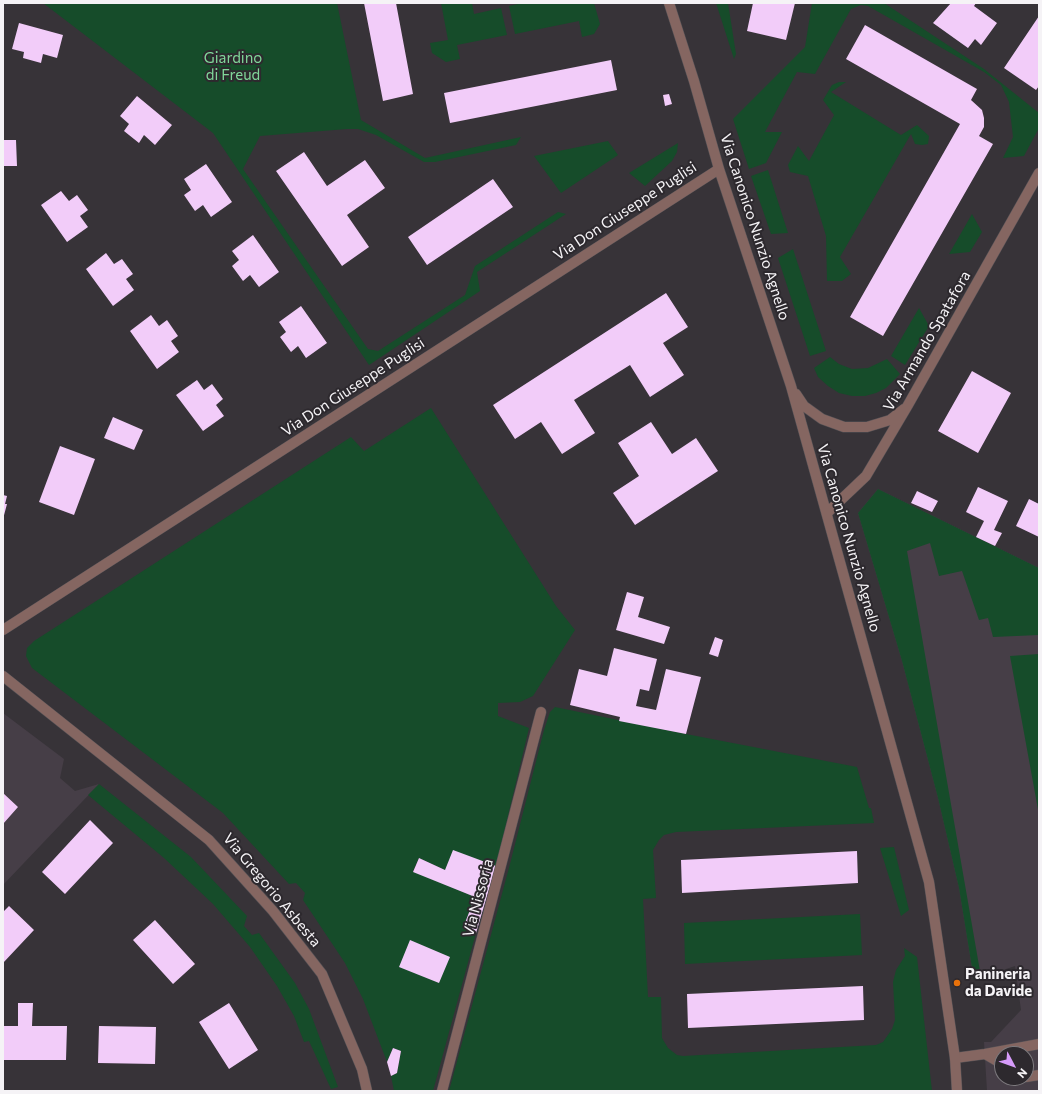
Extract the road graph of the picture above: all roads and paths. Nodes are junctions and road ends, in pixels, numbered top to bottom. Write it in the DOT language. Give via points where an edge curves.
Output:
graph roads {
  1 [pos="669,3"];
  2 [pos="719,169"];
  3 [pos="1039,173"];
  4 [pos="791,386"];
  5 [pos="908,406"];
  6 [pos="827,513"];
  7 [pos="3,630"];
  8 [pos="3,676"];
  9 [pos="542,712"];
  10 [pos="1039,1044"];
  11 [pos="985,1054"];
  12 [pos="955,1058"];
  13 [pos="994,1059"];
  14 [pos="367,1091"];
  15 [pos="442,1091"];
  16 [pos="957,1091"];
  1 -- 2 [label="street, Via Canonico Nunzio Agnello"];
  2 -- 4 [label="street, Via Canonico Nunzio Agnello"];
  2 -- 7 [label="street, Via Don Giuseppe Puglisi"];
  3 -- 5 [label="street, Via Armando Spatafora"];
  4 -- 5 [label="street" via="804,406 822,419 844,427 868,427 890,420"];
  4 -- 6 [label="street, Via Canonico Nunzio Agnello"];
  5 -- 6 [label="street, Via Armando Spatafora" via="866,476"];
  6 -- 12 [label="street, Via Canonico Nunzio Agnello" via="929,882"];
  8 -- 14 [label="street, Via Gregorio Asbesta" via="210,840 273,911 322,974 362,1069"];
  9 -- 15 [label="street, Via Nissoria"];
  10 -- 11 [label="street"];
  11 -- 12 [label="street"];
  11 -- 13 [label="street"];
  12 -- 16 [label="street, Via Canonico Nunzio Agnello"];
}
